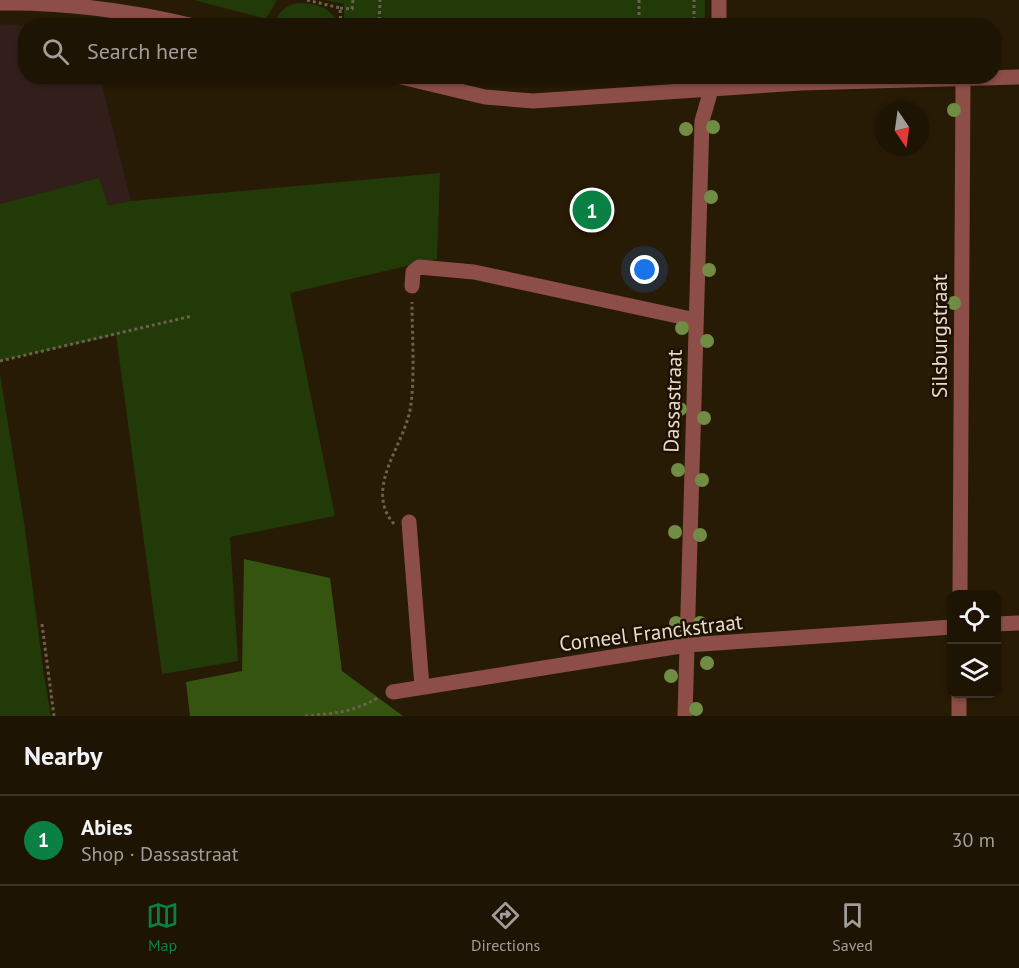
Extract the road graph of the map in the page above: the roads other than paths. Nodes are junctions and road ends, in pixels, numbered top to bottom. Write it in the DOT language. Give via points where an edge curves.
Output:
graph roads {
  1 [pos="719,0"];
  2 [pos="0,3"];
  3 [pos="156,18"];
  4 [pos="719,18"];
  5 [pos="1019,77"];
  6 [pos="1001,78"];
  7 [pos="431,84"];
  8 [pos="704,84"];
  9 [pos="714,84"];
  10 [pos="963,84"];
  11 [pos="412,286"];
  12 [pos="696,320"];
  13 [pos="410,526"];
  14 [pos="960,590"];
  15 [pos="1019,623"];
  16 [pos="1001,624"];
  17 [pos="947,627"];
  18 [pos="687,645"];
  19 [pos="422,687"];
  20 [pos="393,692"];
  21 [pos="959,698"];
  22 [pos="685,716"];
  23 [pos="959,716"];
  1 -- 4 [label="street"];
  2 -- 3 [label="street" via="90,8"];
  5 -- 6 [label="street"];
  7 -- 8 [label="street" via="485,97 533,101"];
  9 -- 12 [label="street, Dassastraat" via="702,121"];
  10 -- 14 [label="street, Silsburgstraat"];
  11 -- 12 [label="street" via="413,272 419,267 474,272"];
  12 -- 18 [label="street, Dassastraat"];
  13 -- 19 [label="street"];
  15 -- 16 [label="street"];
  17 -- 18 [label="street, Corneel Franckstraat"];
  18 -- 19 [label="street, Corneel Franckstraat"];
  18 -- 22 [label="street, Dassastraat"];
  19 -- 20 [label="street, Corneel Franckstraat"];
  21 -- 23 [label="street"];
}
